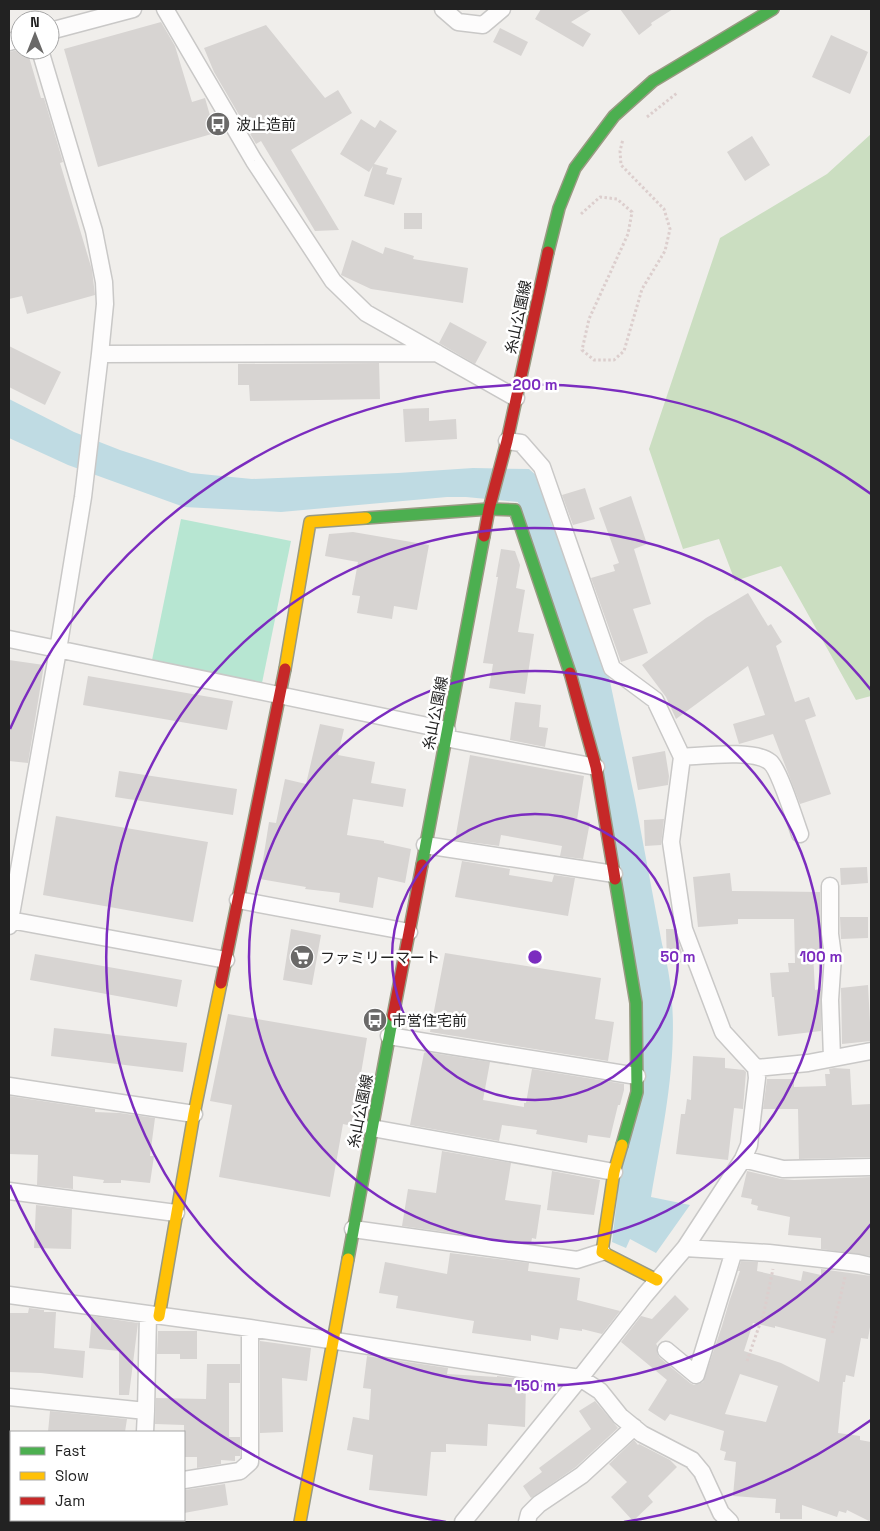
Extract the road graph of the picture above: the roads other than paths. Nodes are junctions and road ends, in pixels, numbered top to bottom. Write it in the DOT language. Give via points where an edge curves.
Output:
graph roads {
  1 [pos="133,9"];
  2 [pos="165,9"];
  3 [pos="443,9"];
  4 [pos="502,9"];
  5 [pos="773,9"];
  6 [pos="60,28"];
  7 [pos="43,60"];
  8 [pos="437,353"];
  9 [pos="100,354"];
  10 [pos="516,398"];
  11 [pos="507,441"];
  12 [pos="490,508"];
  13 [pos="9,640"];
  14 [pos="58,650"];
  15 [pos="280,696"];
  16 [pos="446,734"];
  17 [pos="682,757"];
  18 [pos="596,767"];
  19 [pos="800,834"];
  20 [pos="425,845"];
  21 [pos="14,868"];
  22 [pos="614,874"];
  23 [pos="830,886"];
  24 [pos="238,900"];
  25 [pos="9,923"];
  26 [pos="409,932"];
  27 [pos="226,960"];
  28 [pos="389,1036"];
  29 [pos="871,1051"];
  30 [pos="832,1058"];
  31 [pos="756,1068"];
  32 [pos="637,1076"];
  33 [pos="9,1086"];
  34 [pos="194,1114"];
  35 [pos="372,1128"];
  36 [pos="743,1159"];
  37 [pos="871,1167"];
  38 [pos="614,1172"];
  39 [pos="9,1191"];
  40 [pos="176,1213"];
  41 [pos="353,1229"];
  42 [pos="685,1248"];
  43 [pos="734,1251"];
  44 [pos="602,1252"];
  45 [pos="871,1266"];
  46 [pos="657,1280"];
  47 [pos="9,1296"];
  48 [pos="154,1315"];
  49 [pos="250,1328"];
  50 [pos="332,1340"];
  51 [pos="666,1350"];
  52 [pos="580,1378"];
  53 [pos="9,1397"];
  54 [pos="146,1411"];
  55 [pos="634,1427"];
  56 [pos="145,1431"];
  57 [pos="185,1480"];
  58 [pos="300,1522"];
  59 [pos="463,1522"];
  60 [pos="527,1522"];
  61 [pos="730,1522"];
  1 -- 6 [label="street"];
  2 -- 8 [label="street" via="254,161 333,281 366,313"];
  3 -- 4 [label="street" via="458,22 483,25"];
  5 -- 10 [label="street, 糸山公園線" via="653,80 614,116 575,168 559,208 549,246"];
  7 -- 9 [label="street" via="94,231 104,282 106,304"];
  8 -- 9 [label="street"];
  8 -- 10 [label="street"];
  9 -- 14 [label="street" via="83,497"];
  10 -- 11 [label="street, 糸山公園線"];
  11 -- 12 [label="street, 糸山公園線"];
  11 -- 17 [label="street" via="521,443 542,467 612,668 654,700"];
  12 -- 15 [label="street" via="310,522"];
  12 -- 16 [label="street, 糸山公園線"];
  12 -- 18 [label="street" via="514,510 571,675"];
  13 -- 14 [label="street"];
  14 -- 15 [label="street"];
  14 -- 21 [label="street"];
  15 -- 16 [label="street"];
  15 -- 24 [label="street"];
  16 -- 18 [label="street"];
  16 -- 20 [label="street, 糸山公園線"];
  17 -- 19 [label="street" via="750,754 770,762"];
  17 -- 31 [label="street" via="671,842 684,929 723,1032"];
  18 -- 22 [label="street"];
  20 -- 22 [label="street"];
  20 -- 26 [label="street, 糸山公園線"];
  21 -- 25 [label="street"];
  22 -- 32 [label="street" via="636,1003"];
  23 -- 30 [label="street"];
  24 -- 26 [label="street"];
  24 -- 27 [label="street"];
  25 -- 27 [label="street"];
  26 -- 28 [label="street, 糸山公園線"];
  27 -- 34 [label="street"];
  28 -- 32 [label="street"];
  28 -- 35 [label="street, 糸山公園線"];
  29 -- 30 [label="street"];
  30 -- 31 [label="street"];
  31 -- 36 [label="street" via="749,1145"];
  32 -- 38 [label="street" via="637,1092"];
  33 -- 34 [label="street"];
  34 -- 40 [label="street"];
  35 -- 38 [label="street"];
  35 -- 41 [label="street, 糸山公園線"];
  36 -- 37 [label="street" via="783,1170"];
  36 -- 42 [label="street"];
  38 -- 44 [label="street"];
  39 -- 40 [label="street"];
  40 -- 48 [label="street"];
  41 -- 44 [label="street" via="577,1260"];
  41 -- 50 [label="street, 糸山公園線"];
  42 -- 43 [label="street"];
  42 -- 46 [label="street"];
  43 -- 45 [label="street"];
  43 -- 51 [label="street" via="696,1375"];
  44 -- 46 [label="street"];
  46 -- 52 [label="street"];
  47 -- 48 [label="street"];
  48 -- 49 [label="street"];
  48 -- 54 [label="street"];
  49 -- 50 [label="street"];
  49 -- 57 [label="street" via="250,1462 240,1471"];
  50 -- 52 [label="street"];
  50 -- 58 [label="street, 糸山公園線"];
  52 -- 55 [label="street" via="600,1391 620,1416"];
  52 -- 59 [label="street"];
  53 -- 54 [label="street"];
  54 -- 56 [label="street"];
  55 -- 60 [label="street" via="582,1475 539,1504 528,1514"];
  55 -- 61 [label="street" via="692,1460 702,1472 721,1513"];
}
